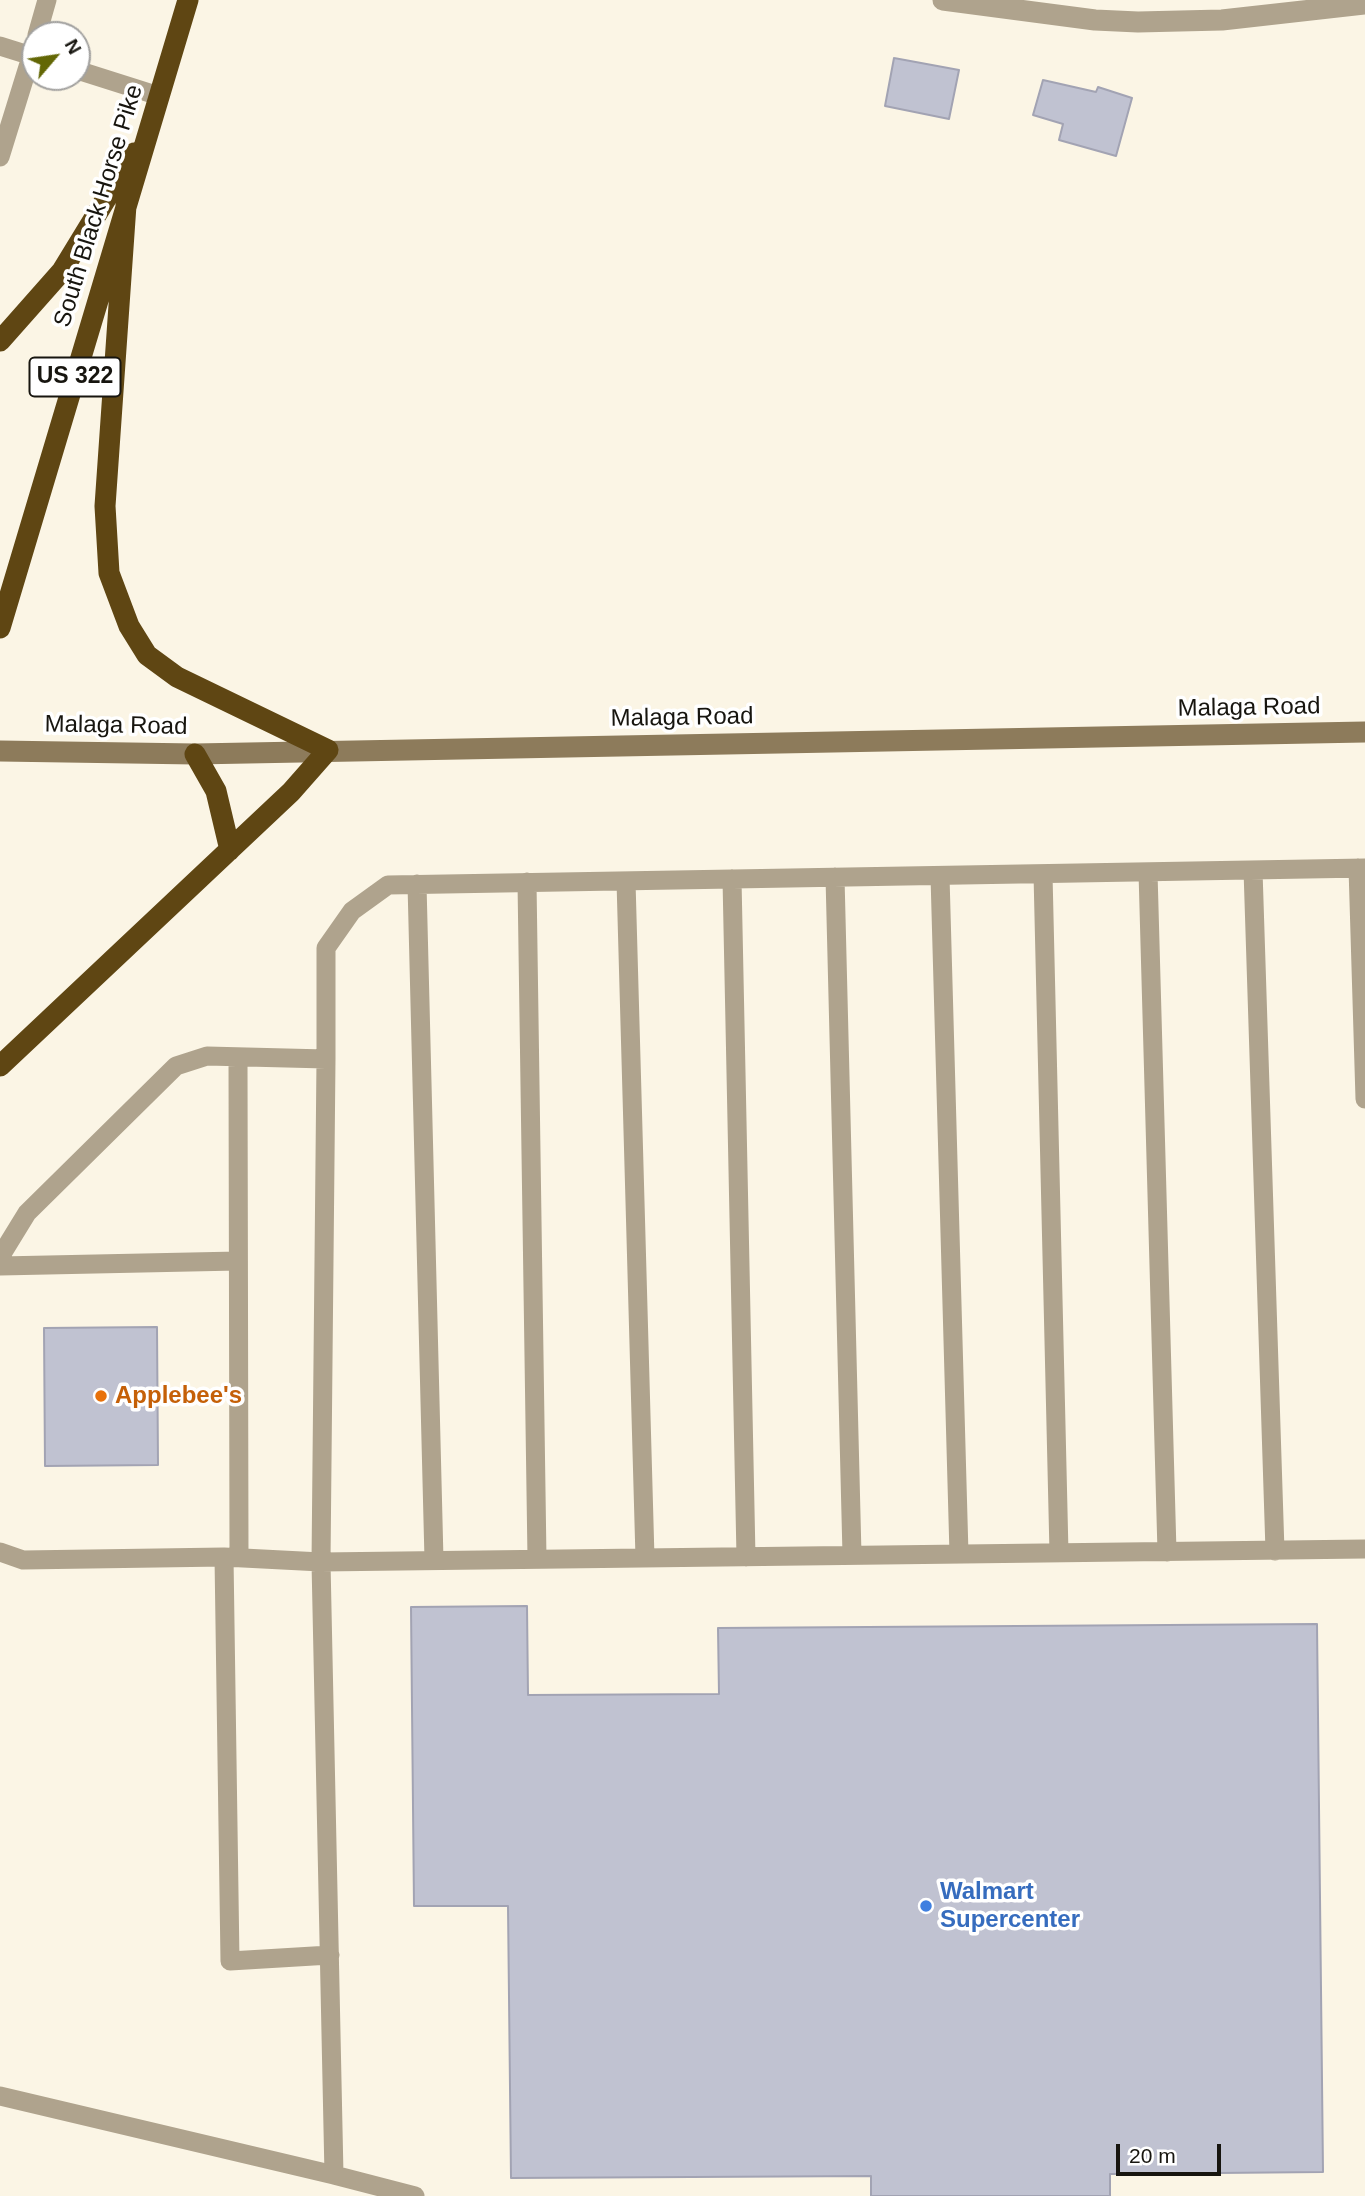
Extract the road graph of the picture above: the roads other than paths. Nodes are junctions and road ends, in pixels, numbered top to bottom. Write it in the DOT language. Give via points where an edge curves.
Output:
graph roads {
  1 [pos="47,0"];
  2 [pos="188,0"];
  3 [pos="943,0"];
  4 [pos="1365,4"];
  5 [pos="41,21"];
  6 [pos="0,46"];
  7 [pos="21,50"];
  8 [pos="91,74"];
  9 [pos="21,91"];
  10 [pos="159,96"];
  11 [pos="150,127"];
  12 [pos="0,157"];
  13 [pos="126,205"];
  14 [pos="0,341"];
  15 [pos="0,628"];
  16 [pos="1365,732"];
  17 [pos="328,750"];
  18 [pos="0,751"];
  19 [pos="195,754"];
  20 [pos="230,850"];
  21 [pos="1362,868"];
  22 [pos="1253,870"];
  23 [pos="1148,872"];
  24 [pos="1043,874"];
  25 [pos="940,876"];
  26 [pos="835,877"];
  27 [pos="732,879"];
  28 [pos="626,881"];
  29 [pos="527,882"];
  30 [pos="416,884"];
  31 [pos="238,1057"];
  32 [pos="326,1059"];
  33 [pos="0,1066"];
  34 [pos="1365,1099"];
  35 [pos="0,1257"];
  36 [pos="238,1261"];
  37 [pos="0,1266"];
  38 [pos="1365,1549"];
  39 [pos="1275,1550"];
  40 [pos="0,1552"];
  41 [pos="1167,1552"];
  42 [pos="1059,1553"];
  43 [pos="959,1554"];
  44 [pos="852,1555"];
  45 [pos="232,1557"];
  46 [pos="746,1557"];
  47 [pos="645,1558"];
  48 [pos="537,1559"];
  49 [pos="434,1560"];
  50 [pos="321,1562"];
  51 [pos="330,1955"];
  52 [pos="0,2096"];
  53 [pos="334,2175"];
  54 [pos="415,2196"];
  1 -- 5 [label="lane"];
  2 -- 10 [label="highway, South Black Horse Pike / US 322"];
  3 -- 4 [label="street" via="1138,22 1222,20"];
  6 -- 7 [label="lane"];
  8 -- 10 [label="lane"];
  9 -- 12 [label="lane"];
  10 -- 11 [label="highway, South Black Horse Pike / US 322"];
  11 -- 13 [label="highway, South Black Horse Pike / US 322"];
  11 -- 14 [label="highway" via="62,271"];
  13 -- 15 [label="highway, South Black Horse Pike / US 322"];
  13 -- 17 [label="highway" via="104,506 109,573 129,626 147,655 177,677"];
  16 -- 17 [label="main road, Malaga Road"];
  17 -- 19 [label="main road, Malaga Road"];
  17 -- 20 [label="highway"];
  18 -- 19 [label="main road, Malaga Road"];
  19 -- 20 [label="highway" via="216,791"];
  20 -- 33 [label="highway"];
  21 -- 22 [label="lane"];
  21 -- 34 [label="lane"];
  22 -- 23 [label="lane"];
  22 -- 39 [label="lane"];
  23 -- 24 [label="lane"];
  23 -- 41 [label="lane"];
  24 -- 25 [label="lane"];
  24 -- 42 [label="lane"];
  25 -- 26 [label="lane"];
  25 -- 43 [label="lane"];
  26 -- 27 [label="lane"];
  26 -- 44 [label="lane"];
  27 -- 28 [label="lane"];
  27 -- 46 [label="lane"];
  28 -- 29 [label="lane"];
  28 -- 47 [label="lane"];
  29 -- 30 [label="lane"];
  29 -- 48 [label="lane"];
  30 -- 32 [label="lane" via="388,884 352,911 326,948"];
  30 -- 49 [label="lane"];
  31 -- 32 [label="lane"];
  31 -- 35 [label="lane" via="206,1056 176,1066 27,1213"];
  31 -- 36 [label="lane"];
  32 -- 50 [label="lane"];
  36 -- 37 [label="lane"];
  36 -- 45 [label="lane"];
  38 -- 39 [label="lane"];
  39 -- 41 [label="lane"];
  40 -- 45 [label="lane" via="23,1560"];
  41 -- 42 [label="lane"];
  42 -- 43 [label="lane"];
  43 -- 44 [label="lane"];
  44 -- 46 [label="lane"];
  45 -- 50 [label="lane"];
  45 -- 51 [label="lane" via="230,1961"];
  46 -- 47 [label="lane"];
  47 -- 48 [label="lane"];
  48 -- 49 [label="lane"];
  49 -- 50 [label="lane"];
  50 -- 51 [label="lane"];
  51 -- 53 [label="lane"];
  52 -- 53 [label="lane"];
  53 -- 54 [label="lane"];
}
